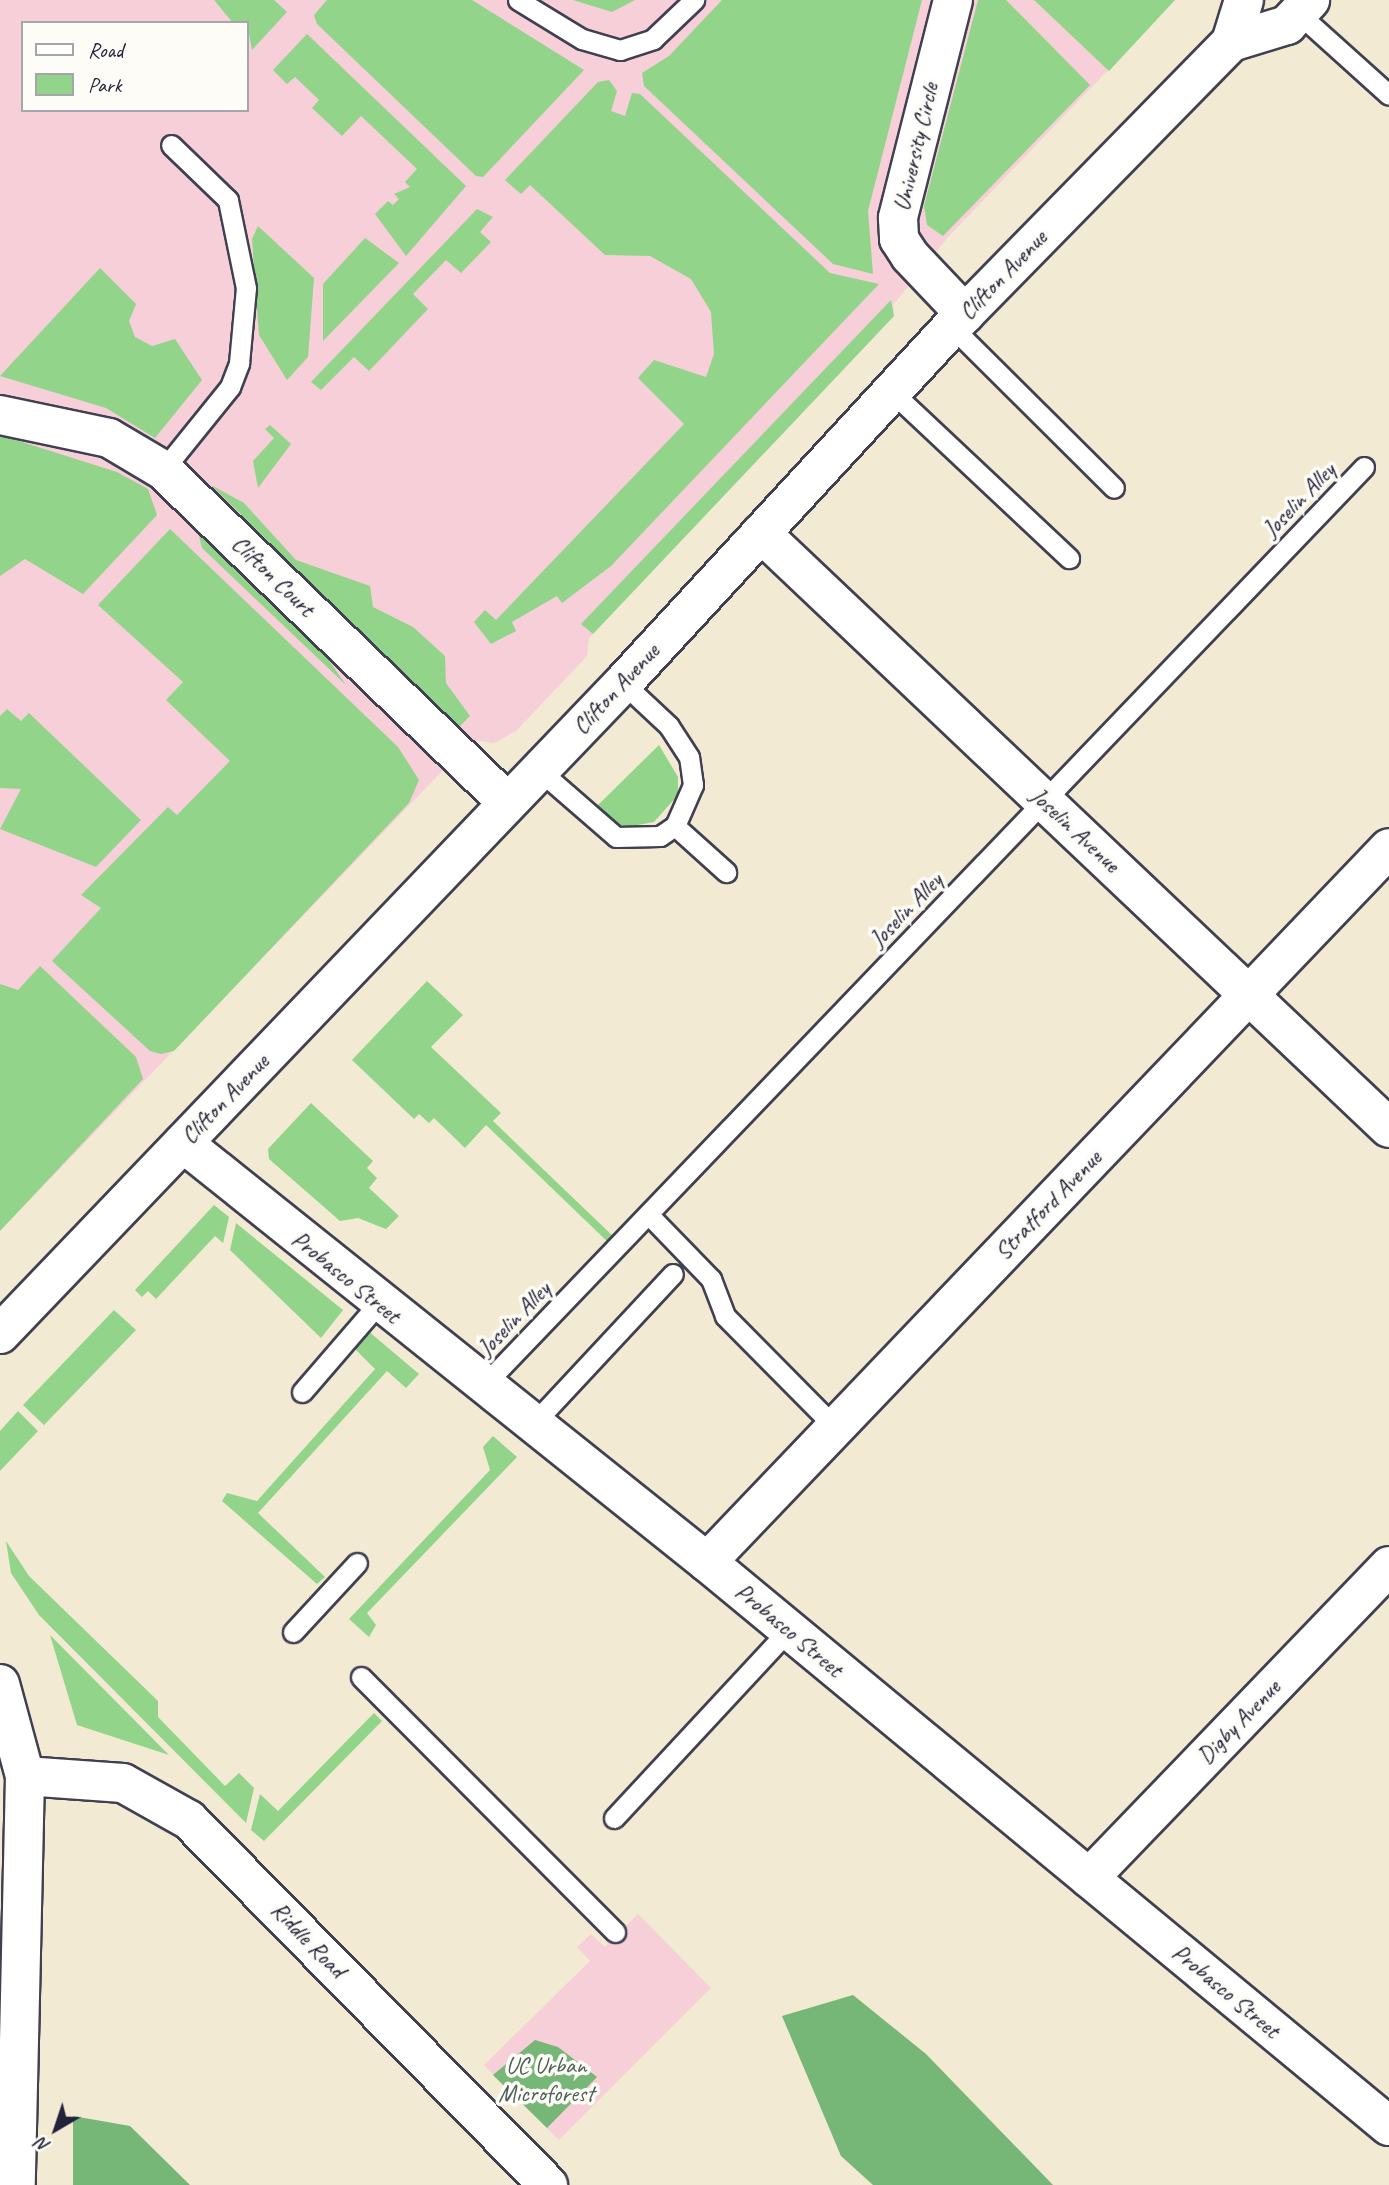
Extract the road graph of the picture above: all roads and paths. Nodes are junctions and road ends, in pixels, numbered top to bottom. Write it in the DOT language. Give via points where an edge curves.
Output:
graph roads {
  1 [pos="518,0"];
  2 [pos="694,0"];
  3 [pos="953,0"];
  4 [pos="1244,0"];
  5 [pos="1304,7"];
  6 [pos="1231,42"];
  7 [pos="1389,95"];
  8 [pos="171,145"];
  9 [pos="959,321"];
  10 [pos="892,392"];
  11 [pos="0,415"];
  12 [pos="1364,467"];
  13 [pos="163,470"];
  14 [pos="1114,488"];
  15 [pos="761,533"];
  16 [pos="1069,558"];
  17 [pos="623,683"];
  18 [pos="539,770"];
  19 [pos="1044,801"];
  20 [pos="508,803"];
  21 [pos="675,826"];
  22 [pos="1389,848"];
  23 [pos="726,872"];
  24 [pos="1249,994"];
  25 [pos="1389,1128"];
  26 [pos="183,1143"];
  27 [pos="648,1214"];
  28 [pos="673,1274"];
  29 [pos="379,1304"];
  30 [pos="2,1324"];
  31 [pos="483,1386"];
  32 [pos="302,1392"];
  33 [pos="533,1424"];
  34 [pos="835,1427"];
  35 [pos="707,1562"];
  36 [pos="357,1563"];
  37 [pos="1389,1566"];
  38 [pos="789,1630"];
  39 [pos="293,1632"];
  40 [pos="361,1677"];
  41 [pos="1,1684"];
  42 [pos="25,1776"];
  43 [pos="614,1818"];
  44 [pos="1089,1878"];
  45 [pos="615,1932"];
  46 [pos="1389,2126"];
  47 [pos="16,2185"];
  48 [pos="548,2185"];
  1 -- 2 [label="lane" via="582,40 620,50 653,39"];
  3 -- 9 [label="street, University Circle" via="898,218 900,239 910,256"];
  4 -- 6 [label="street, Clifton Avenue"];
  5 -- 6 [label="street, Clifton Avenue" via="1287,25"];
  5 -- 7 [label="lane"];
  6 -- 9 [label="street, Clifton Avenue"];
  8 -- 13 [label="lane" via="228,200 246,288 239,363 230,387"];
  9 -- 10 [label="street, Clifton Avenue"];
  9 -- 14 [label="lane"];
  10 -- 15 [label="street, Clifton Avenue"];
  10 -- 16 [label="lane"];
  11 -- 13 [label="street, Clifton Court" via="109,438"];
  12 -- 19 [label="lane, Joselin Alley"];
  13 -- 20 [label="street, Clifton Court"];
  15 -- 17 [label="street, Clifton Avenue"];
  15 -- 19 [label="street, Joselin Avenue"];
  17 -- 18 [label="street, Clifton Avenue"];
  17 -- 21 [label="lane" via="669,726 689,757 693,785"];
  18 -- 20 [label="street, Clifton Avenue"];
  18 -- 21 [label="lane" via="616,836 660,836"];
  19 -- 24 [label="street, Joselin Avenue"];
  19 -- 27 [label="lane, Joselin Alley"];
  20 -- 26 [label="street, Clifton Avenue"];
  21 -- 23 [label="lane"];
  22 -- 24 [label="street, Stratford Avenue"];
  24 -- 25 [label="street, Joselin Avenue"];
  24 -- 34 [label="street, Stratford Avenue"];
  26 -- 29 [label="street, Probasco Street"];
  26 -- 30 [label="street, Clifton Avenue"];
  27 -- 31 [label="lane, Joselin Alley"];
  27 -- 34 [label="lane" via="711,1279 725,1316"];
  28 -- 33 [label="lane"];
  29 -- 31 [label="street, Probasco Street"];
  29 -- 32 [label="lane"];
  31 -- 33 [label="street, Probasco Street"];
  33 -- 35 [label="street, Probasco Street"];
  34 -- 35 [label="street, Stratford Avenue"];
  35 -- 38 [label="street, Probasco Street"];
  36 -- 39 [label="lane"];
  37 -- 44 [label="street, Digby Avenue"];
  38 -- 43 [label="lane"];
  38 -- 44 [label="street, Probasco Street"];
  40 -- 45 [label="lane"];
  41 -- 42 [label="street"];
  42 -- 47 [label="street"];
  42 -- 48 [label="street, Riddle Road" via="123,1783 189,1820"];
  44 -- 46 [label="street, Probasco Street"];
}
